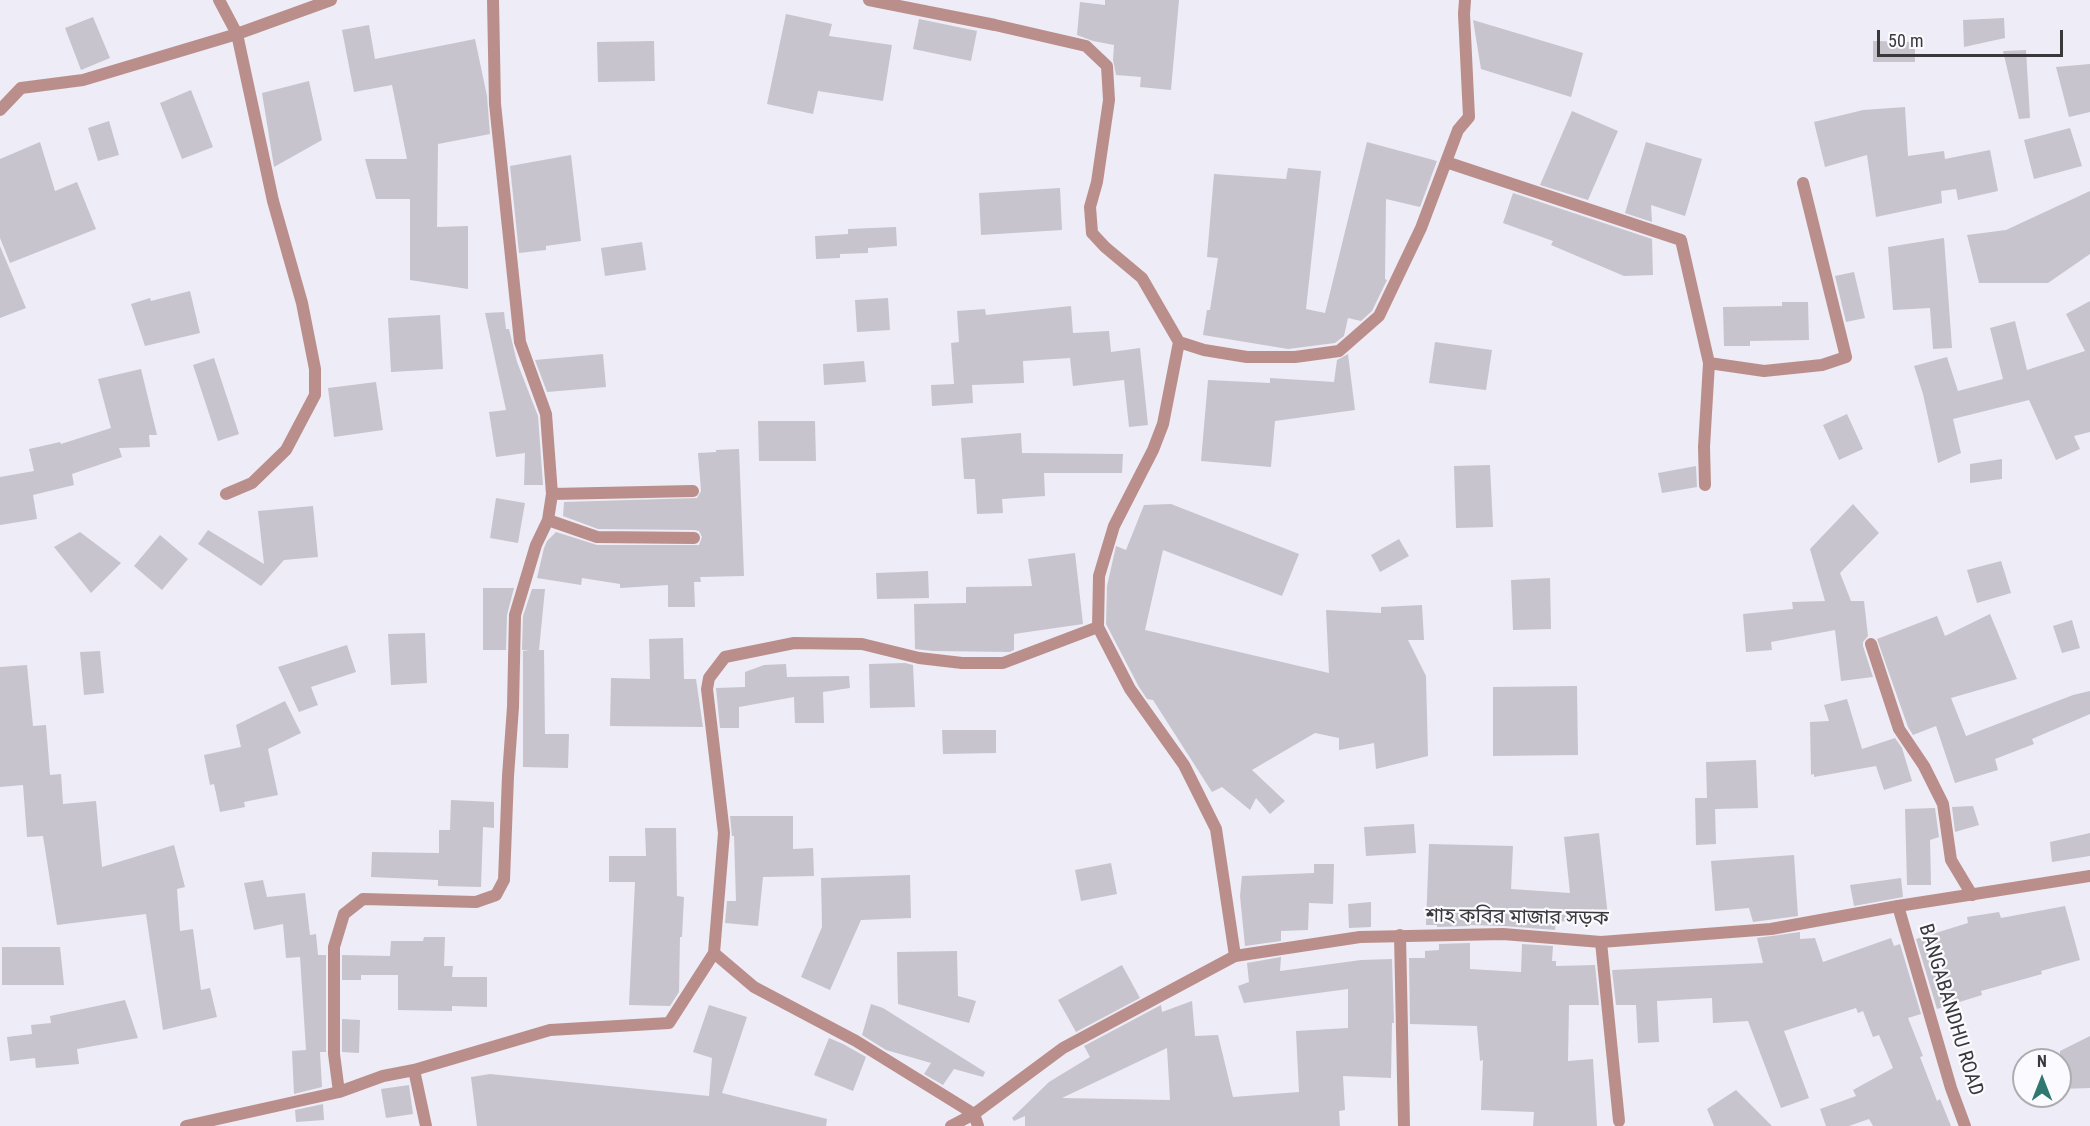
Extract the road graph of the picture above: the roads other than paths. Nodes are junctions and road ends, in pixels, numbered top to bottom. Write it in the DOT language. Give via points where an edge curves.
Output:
graph roads {
  1 [pos="219,0"];
  2 [pos="331,0"];
  3 [pos="493,0"];
  4 [pos="869,0"];
  5 [pos="1465,0"];
  6 [pos="237,34"];
  7 [pos="0,110"];
  8 [pos="1446,162"];
  9 [pos="1803,183"];
  10 [pos="1179,342"];
  11 [pos="1709,363"];
  12 [pos="1705,485"];
  13 [pos="693,491"];
  14 [pos="226,494"];
  15 [pos="552,494"];
  16 [pos="548,520"];
  17 [pos="694,537"];
  18 [pos="1098,627"];
  19 [pos="1871,644"];
  20 [pos="2090,876"];
  21 [pos="1972,895"];
  22 [pos="1898,906"];
  23 [pos="1400,935"];
  24 [pos="1601,942"];
  25 [pos="714,953"];
  26 [pos="1235,956"];
  27 [pos="414,1070"];
  28 [pos="339,1092"];
  29 [pos="976,1120"];
  30 [pos="1619,1121"];
  31 [pos="186,1126"];
  32 [pos="426,1126"];
  33 [pos="951,1126"];
  34 [pos="1404,1126"];
  35 [pos="1965,1126"];
  1 -- 6 [label="street"];
  2 -- 6 [label="street"];
  3 -- 15 [label="street" via="495,105 520,342 546,414"];
  4 -- 10 [label="street" via="1086,46 1107,66 1109,99 1090,207 1092,233 1142,278"];
  5 -- 8 [label="street" via="1469,117 1458,130"];
  6 -- 7 [label="street" via="83,80 21,88"];
  6 -- 14 [label="street" via="273,201 302,303 315,369 315,395 286,450 252,483"];
  8 -- 10 [label="street" via="1421,228 1379,316 1339,351 1295,357 1247,357"];
  8 -- 11 [label="street" via="1681,240"];
  9 -- 11 [label="street" via="1846,357 1822,365 1764,371"];
  10 -- 18 [label="street" via="1163,424 1114,526 1099,576"];
  11 -- 12 [label="street"];
  13 -- 15 [label="street"];
  15 -- 16 [label="street"];
  16 -- 17 [label="street" via="597,537"];
  16 -- 28 [label="street" via="536,544 515,615 504,880 496,894 476,902 363,899 344,914 334,947 334,1054"];
  18 -- 25 [label="street" via="1003,663 919,658 862,644 794,643 725,657 709,678 708,689 724,833"];
  18 -- 26 [label="street" via="1130,689 1184,765 1215,829"];
  19 -- 21 [label="street" via="1899,729 1943,804 1951,860"];
  20 -- 21 [label="street, শাহ কবির মাজার সড়ক"];
  21 -- 22 [label="street, শাহ কবির মাজার সড়ক"];
  22 -- 24 [label="street, শাহ কবির মাজার সড়ক" via="1771,929"];
  22 -- 35 [label="street, BANGABANDHU ROAD"];
  23 -- 24 [label="street, শাহ কবির মাজার সড়ক" via="1503,934"];
  23 -- 26 [label="street, শাহ কবির মাজার সড়ক" via="1360,937"];
  23 -- 34 [label="street"];
  24 -- 30 [label="street"];
  25 -- 27 [label="street" via="669,1023 550,1030"];
  25 -- 29 [label="street" via="754,987 856,1041"];
  26 -- 29 [label="street, শাহ কবির মাজার সড়ক" via="1063,1048"];
  27 -- 28 [label="street"];
  27 -- 32 [label="street"];
  28 -- 31 [label="street"];
  29 -- 33 [label="street, শাহ কবির মাজার সড়ক"];
}
